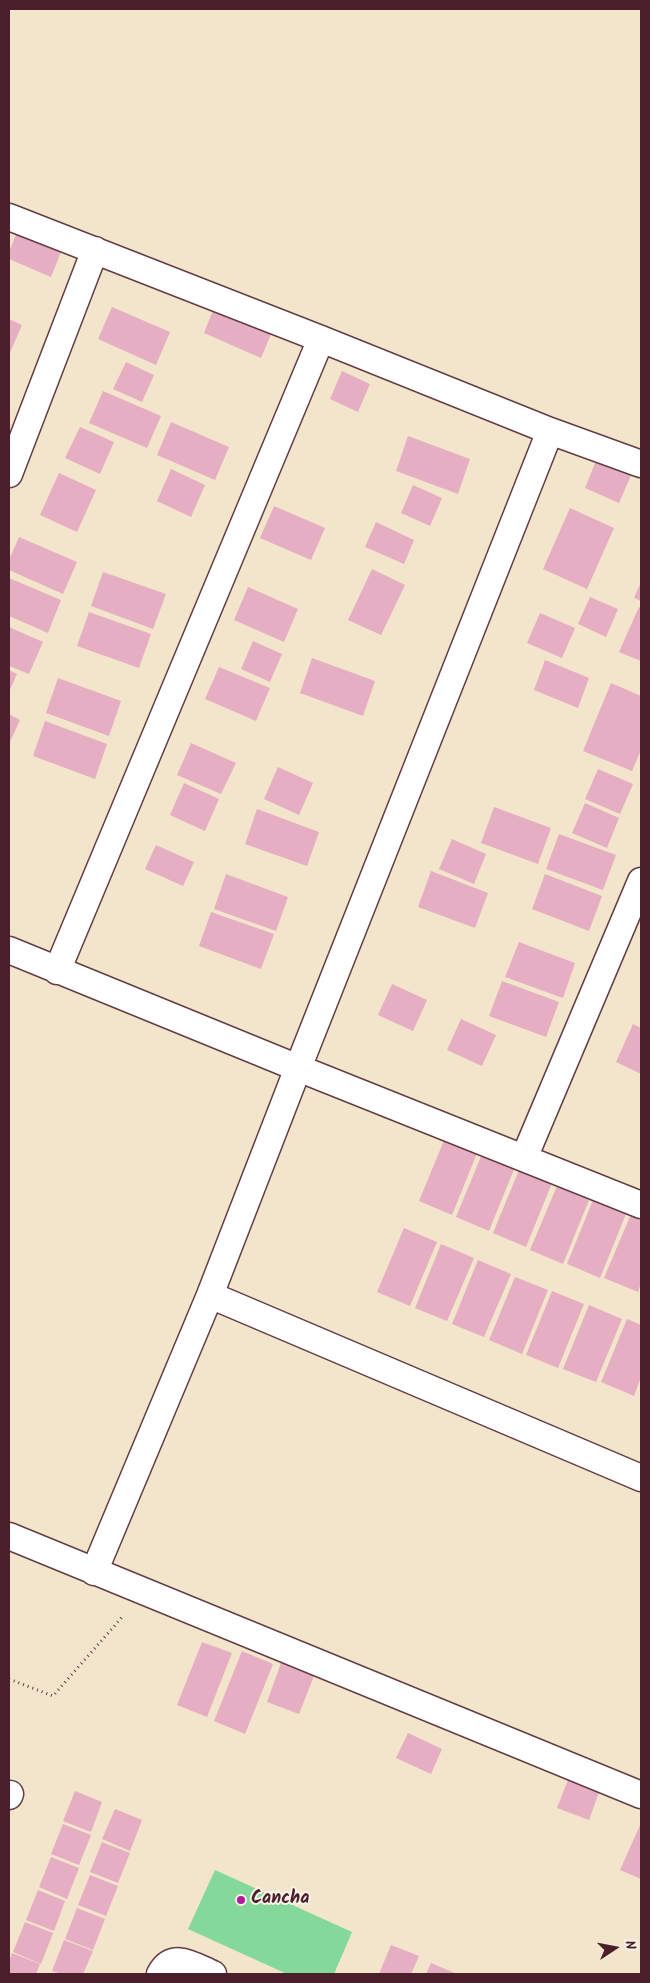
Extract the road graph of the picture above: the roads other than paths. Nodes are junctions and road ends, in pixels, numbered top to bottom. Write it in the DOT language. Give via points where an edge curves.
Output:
graph roads {
  1 [pos="9,217"];
  2 [pos="95,250"];
  3 [pos="321,339"];
  4 [pos="550,431"];
  5 [pos="641,464"];
  6 [pos="9,474"];
  7 [pos="641,881"];
  8 [pos="9,950"];
  9 [pos="57,971"];
  10 [pos="298,1068"];
  11 [pos="524,1158"];
  12 [pos="641,1204"];
  13 [pos="210,1295"];
  14 [pos="641,1478"];
  15 [pos="9,1536"];
  16 [pos="94,1572"];
  17 [pos="641,1795"];
  18 [pos="160,1974"];
  19 [pos="213,1974"];
  1 -- 2 [label="street"];
  2 -- 3 [label="street"];
  2 -- 6 [label="street"];
  3 -- 4 [label="street"];
  3 -- 9 [label="street"];
  4 -- 5 [label="street"];
  4 -- 10 [label="street"];
  7 -- 11 [label="street"];
  8 -- 9 [label="street"];
  9 -- 10 [label="street"];
  10 -- 11 [label="street"];
  10 -- 13 [label="street"];
  11 -- 12 [label="street"];
  13 -- 14 [label="street"];
  13 -- 16 [label="street"];
  15 -- 16 [label="street"];
  16 -- 17 [label="street"];
  18 -- 19 [label="street" via="169,1963 181,1960"];
}
